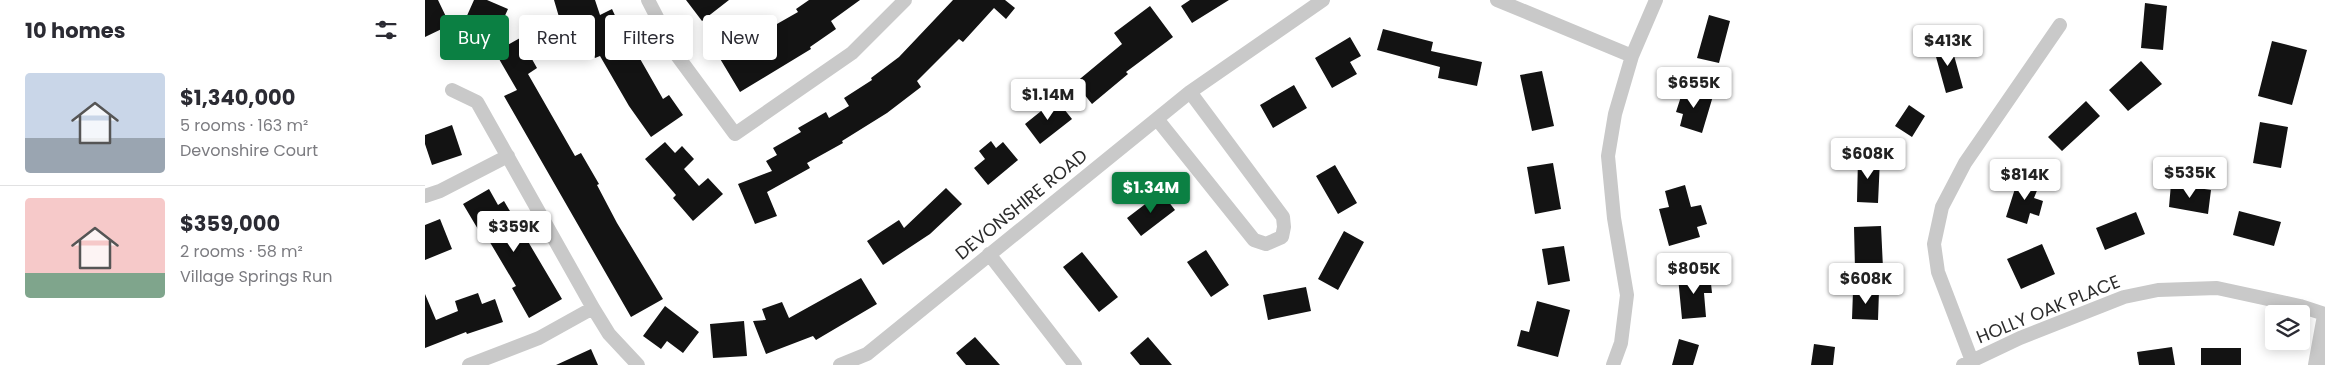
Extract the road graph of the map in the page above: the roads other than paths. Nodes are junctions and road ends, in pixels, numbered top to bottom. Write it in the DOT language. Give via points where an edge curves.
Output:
graph roads {
  1 [pos="648,0"];
  2 [pos="905,0"];
  3 [pos="1323,0"];
  4 [pos="1497,0"];
  5 [pos="1656,0"];
  6 [pos="2060,25"];
  7 [pos="1632,56"];
  8 [pos="452,90"];
  9 [pos="1190,92"];
  10 [pos="1157,119"];
  11 [pos="508,156"];
  12 [pos="425,196"];
  13 [pos="989,254"];
  14 [pos="593,308"];
  15 [pos="2325,314"];
  16 [pos="2325,321"];
  17 [pos="1967,363"];
  18 [pos="469,365"];
  19 [pos="638,365"];
  20 [pos="840,365"];
  21 [pos="1075,365"];
  22 [pos="1613,365"];
  23 [pos="2317,365"];
  1 -- 2 [label="street" via="676,54 735,134 852,53"];
  3 -- 9 [label="street, DEVONSHIRE ROAD"];
  4 -- 7 [label="street"];
  5 -- 7 [label="street"];
  6 -- 17 [label="street" via="1965,163 1942,206 1934,244 1938,272"];
  7 -- 22 [label="street" via="1615,114 1608,156 1627,295 1621,344"];
  8 -- 11 [label="street" via="477,102"];
  9 -- 10 [label="street, DEVONSHIRE ROAD"];
  9 -- 10 [label="street" via="1283,217 1282,237 1267,244 1254,240"];
  10 -- 13 [label="street, DEVONSHIRE ROAD"];
  11 -- 12 [label="street"];
  11 -- 14 [label="street"];
  13 -- 20 [label="street, DEVONSHIRE ROAD" via="867,354"];
  13 -- 21 [label="street"];
  14 -- 18 [label="street" via="539,338"];
  14 -- 19 [label="street" via="609,334"];
  15 -- 17 [label="street, HOLLY OAK PLACE" via="2217,288 2158,290 2124,297 2019,338"];
  16 -- 23 [label="street"];
}
